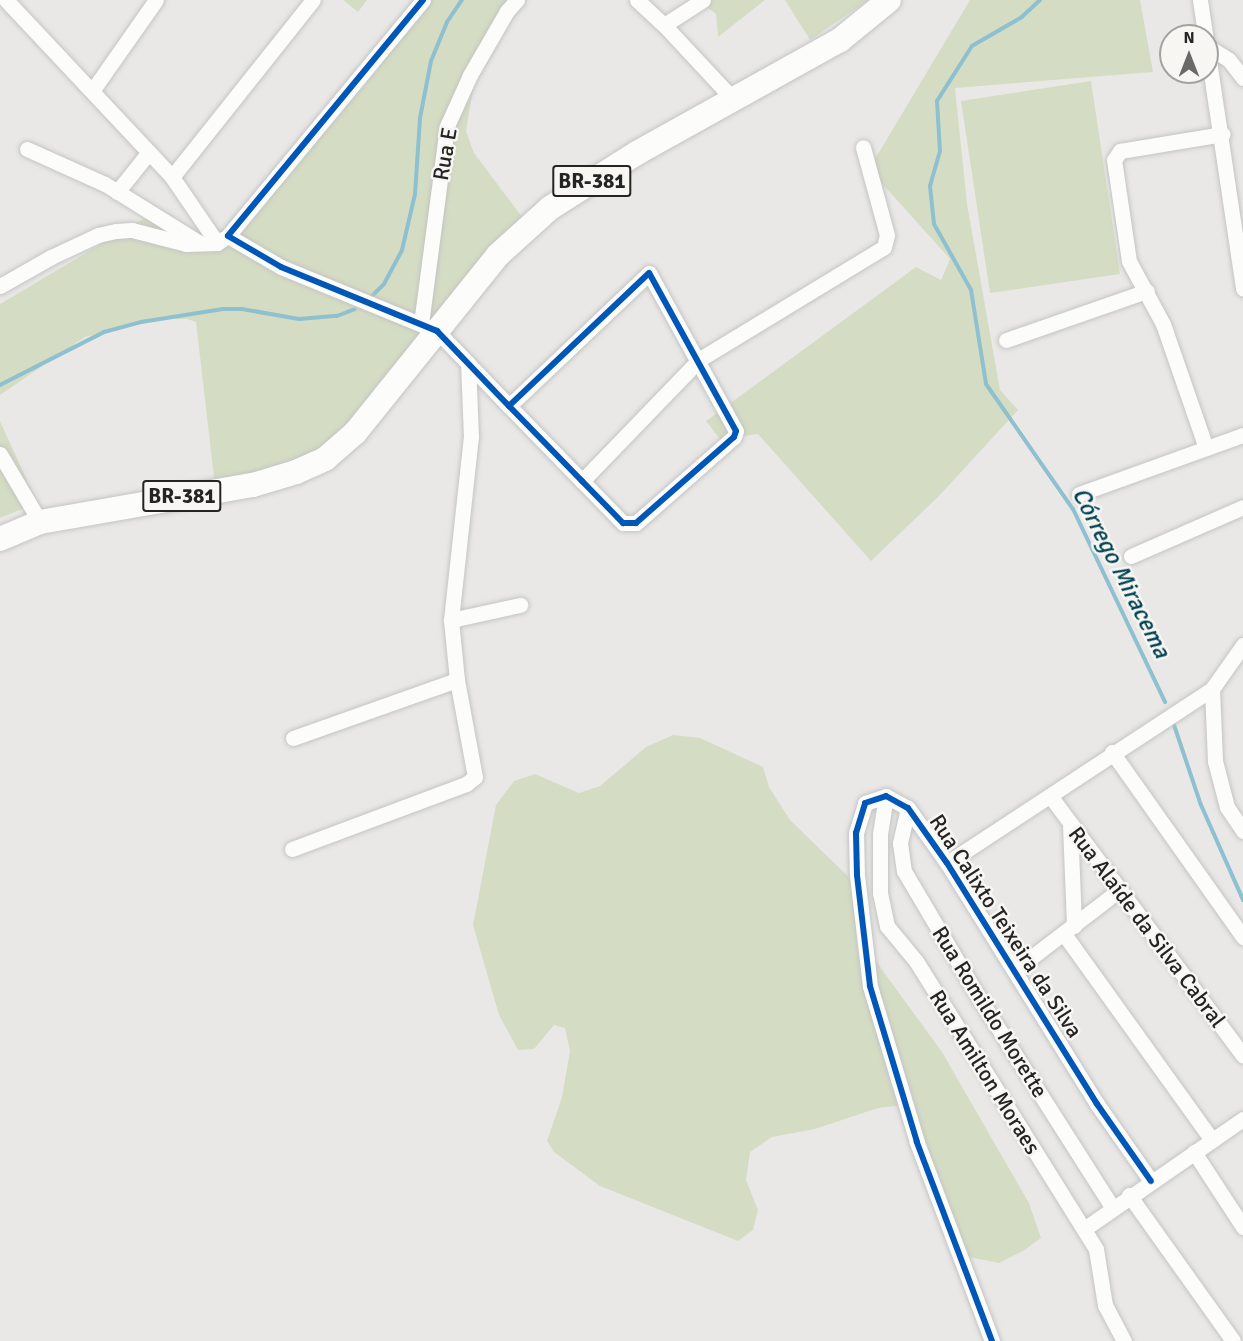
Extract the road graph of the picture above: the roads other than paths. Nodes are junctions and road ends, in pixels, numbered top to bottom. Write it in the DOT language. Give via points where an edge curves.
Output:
graph roads {
  1 [pos="6,0"];
  2 [pos="156,0"];
  3 [pos="313,0"];
  4 [pos="423,0"];
  5 [pos="517,0"];
  6 [pos="638,0"];
  7 [pos="704,0"];
  8 [pos="889,0"];
  9 [pos="1200,0"];
  10 [pos="664,24"];
  11 [pos="1205,24"];
  12 [pos="1219,54"];
  13 [pos="1243,78"];
  14 [pos="1215,84"];
  15 [pos="92,91"];
  16 [pos="733,99"];
  17 [pos="1223,134"];
  18 [pos="863,147"];
  19 [pos="27,149"];
  20 [pos="149,152"];
  21 [pos="172,177"];
  22 [pos="117,192"];
  23 [pos="222,239"];
  24 [pos="200,244"];
  25 [pos="0,286"];
  26 [pos="1243,289"];
  27 [pos="1147,291"];
  28 [pos="429,327"];
  29 [pos="1006,340"];
  30 [pos="700,359"];
  31 [pos="468,363"];
  32 [pos="509,406"];
  33 [pos="1243,435"];
  34 [pos="1206,448"];
  35 [pos="0,454"];
  36 [pos="582,482"];
  37 [pos="1079,494"];
  38 [pos="1243,507"];
  39 [pos="40,522"];
  40 [pos="0,539"];
  41 [pos="1131,556"];
  42 [pos="520,605"];
  43 [pos="451,620"];
  44 [pos="1243,645"];
  45 [pos="457,680"];
  46 [pos="1212,688"];
  47 [pos="293,738"];
  48 [pos="1112,752"];
  49 [pos="886,796"];
  50 [pos="1051,797"];
  51 [pos="908,808"];
  52 [pos="1070,825"];
  53 [pos="1243,831"];
  54 [pos="292,849"];
  55 [pos="947,863"];
  56 [pos="1118,891"];
  57 [pos="1069,930"];
  58 [pos="1243,937"];
  59 [pos="1015,970"];
  60 [pos="1243,1056"];
  61 [pos="1243,1119"];
  62 [pos="1212,1140"];
  63 [pos="1194,1152"];
  64 [pos="1151,1181"];
  65 [pos="1129,1195"];
  66 [pos="1112,1207"];
  67 [pos="1243,1227"];
  68 [pos="1084,1229"];
  69 [pos="992,1341"];
  70 [pos="1124,1341"];
  71 [pos="1233,1341"];
  1 -- 15 [label="street"];
  2 -- 15 [label="street"];
  3 -- 21 [label="street"];
  4 -- 23 [label="street"];
  5 -- 28 [label="street, Rua E" via="470,75 447,126"];
  6 -- 10 [label="street"];
  7 -- 10 [label="street"];
  8 -- 16 [label="main road, BR-381" via="840,40"];
  9 -- 11 [label="street"];
  10 -- 16 [label="street"];
  12 -- 13 [label="street"];
  14 -- 17 [label="street"];
  15 -- 20 [label="street"];
  16 -- 28 [label="main road, BR-381" via="550,208"];
  17 -- 26 [label="street" via="1236,265"];
  17 -- 27 [label="street" via="1120,151 1115,156 1130,261"];
  18 -- 30 [label="street" via="887,235 884,247"];
  19 -- 22 [label="street"];
  20 -- 21 [label="street"];
  20 -- 22 [label="street"];
  21 -- 23 [label="street"];
  22 -- 24 [label="street"];
  23 -- 24 [label="street"];
  23 -- 28 [label="street"];
  24 -- 25 [label="street" via="132,230 116,231 51,257"];
  27 -- 29 [label="street"];
  27 -- 34 [label="street" via="1163,324"];
  28 -- 31 [label="street"];
  28 -- 39 [label="main road, BR-381" via="355,434 325,459 253,485"];
  30 -- 32 [label="street" via="650,273"];
  30 -- 36 [label="street"];
  30 -- 36 [label="street" via="735,424 734,437 636,523 623,523"];
  31 -- 32 [label="street"];
  31 -- 43 [label="street" via="471,437"];
  32 -- 36 [label="street"];
  33 -- 34 [label="street"];
  34 -- 37 [label="street"];
  35 -- 39 [label="street"];
  38 -- 41 [label="street"];
  39 -- 40 [label="main road, BR-381"];
  42 -- 43 [label="street"];
  43 -- 45 [label="street"];
  44 -- 46 [label="street"];
  45 -- 47 [label="street"];
  45 -- 54 [label="street" via="475,777 466,784"];
  46 -- 48 [label="street"];
  46 -- 53 [label="street" via="1215,760 1227,807"];
  48 -- 50 [label="street"];
  48 -- 58 [label="street"];
  49 -- 51 [label="street, Rua Calixto Teixeira da Silva"];
  49 -- 68 [label="street, Rua Amilton Moraes" via="879,834 880,893 887,926 916,961"];
  49 -- 69 [label="street" via="865,803 856,833 863,947 870,986 917,1142"];
  50 -- 52 [label="street, Rua Alaíde da Silva Cabral"];
  50 -- 55 [label="street"];
  51 -- 55 [label="street, Rua Calixto Teixeira da Silva"];
  51 -- 66 [label="street, Rua Romildo Morette" via="900,843 904,871 979,998"];
  52 -- 56 [label="street, Rua Alaíde da Silva Cabral"];
  52 -- 57 [label="street"];
  55 -- 59 [label="street, Rua Calixto Teixeira da Silva"];
  56 -- 57 [label="street"];
  56 -- 60 [label="street, Rua Alaíde da Silva Cabral"];
  57 -- 59 [label="street"];
  57 -- 62 [label="street"];
  59 -- 64 [label="street, Rua Calixto Teixeira da Silva" via="1097,1104"];
  61 -- 62 [label="street"];
  62 -- 63 [label="street"];
  63 -- 64 [label="street"];
  63 -- 67 [label="street"];
  64 -- 65 [label="street"];
  65 -- 66 [label="street"];
  65 -- 71 [label="street"];
  66 -- 68 [label="street"];
  68 -- 70 [label="street, Rua Amilton Moraes" via="1100,1257 1105,1305"];
}
